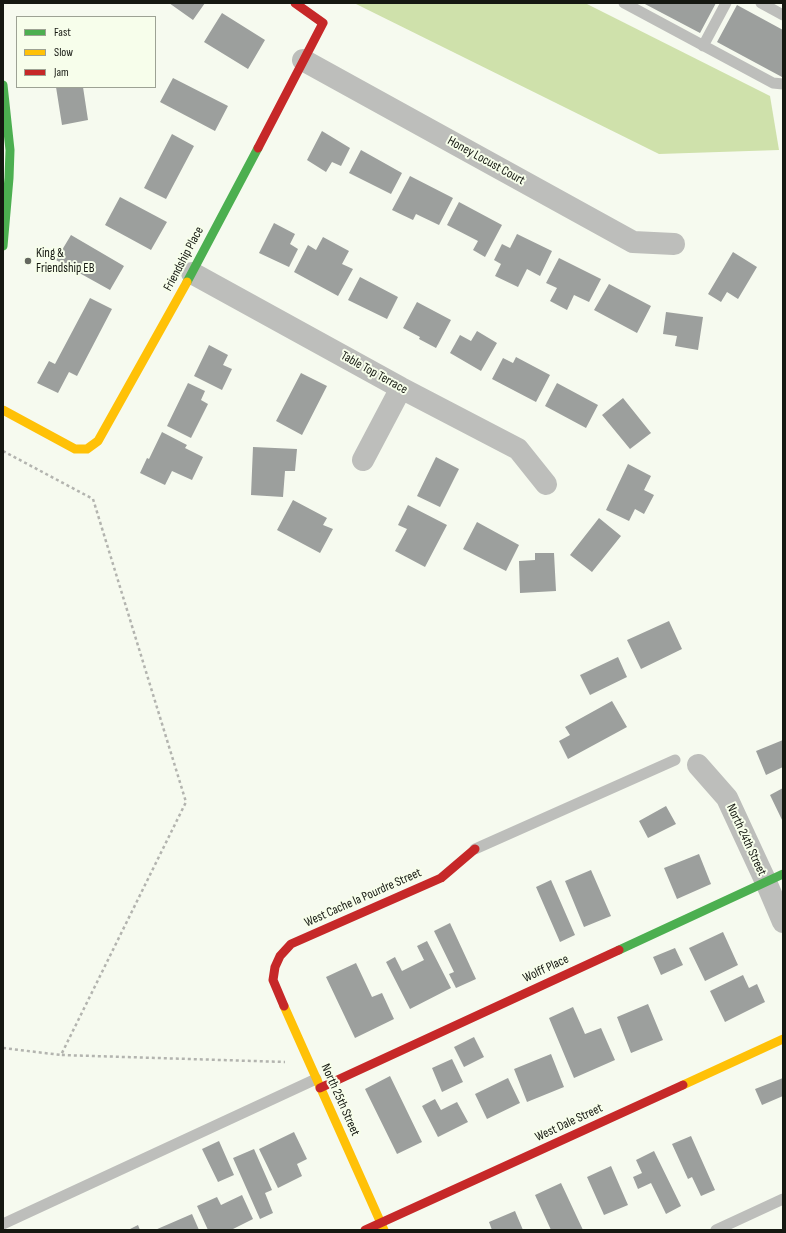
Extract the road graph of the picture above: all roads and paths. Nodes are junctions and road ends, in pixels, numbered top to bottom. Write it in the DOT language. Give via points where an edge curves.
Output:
graph roads {
  1 [pos="295,3"];
  2 [pos="624,3"];
  3 [pos="726,3"];
  4 [pos="761,3"];
  5 [pos="783,15"];
  6 [pos="703,46"];
  7 [pos="303,60"];
  8 [pos="783,84"];
  9 [pos="3,85"];
  10 [pos="5,120"];
  11 [pos="674,244"];
  12 [pos="3,246"];
  13 [pos="192,273"];
  14 [pos="401,388"];
  15 [pos="3,410"];
  16 [pos="3,451"];
  17 [pos="363,460"];
  18 [pos="546,484"];
  19 [pos="674,760"];
  20 [pos="698,765"];
  21 [pos="475,849"];
  22 [pos="775,878"];
  23 [pos="783,922"];
  24 [pos="274,980"];
  25 [pos="783,1039"];
  26 [pos="3,1048"];
  27 [pos="61,1055"];
  28 [pos="309,1063"];
  29 [pos="318,1084"];
  30 [pos="783,1199"];
  31 [pos="3,1224"];
  32 [pos="383,1227"];
  33 [pos="366,1230"];
  34 [pos="716,1230"];
  1 -- 7 [label="street, Friendship Place" via="323,23"];
  2 -- 6 [label="lane"];
  3 -- 6 [label="lane"];
  4 -- 5 [label="lane"];
  6 -- 8 [label="lane" via="773,83"];
  7 -- 11 [label="street, Honey Locust Court" via="633,242"];
  7 -- 13 [label="street, Friendship Place"];
  9 -- 10 [label="street"];
  10 -- 12 [label="street" via="10,150"];
  13 -- 14 [label="street, Table Top Terrace"];
  13 -- 15 [label="street, Friendship Place" via="98,441 87,449 75,449"];
  14 -- 17 [label="street"];
  14 -- 18 [label="street, Table Top Terrace" via="518,449"];
  16 -- 27 [label="path" via="93,499 186,802"];
  19 -- 21 [label="lane"];
  20 -- 22 [label="street, North 24th Street" via="727,798"];
  21 -- 24 [label="street, West Cache la Pourdre Street" via="441,878 291,944 280,956 275,967"];
  22 -- 23 [label="street, North 24th Street"];
  22 -- 29 [label="street, Wolff Place"];
  24 -- 28 [label="street, North 25th Street"];
  25 -- 32 [label="street, West Dale Street"];
  26 -- 27 [label="path"];
  27 -- 28 [label="path"];
  28 -- 29 [label="street, North 25th Street"];
  29 -- 31 [label="lane"];
  29 -- 32 [label="street, North 25th Street"];
  30 -- 34 [label="lane"];
  32 -- 33 [label="street, West Dale Street"];
}
